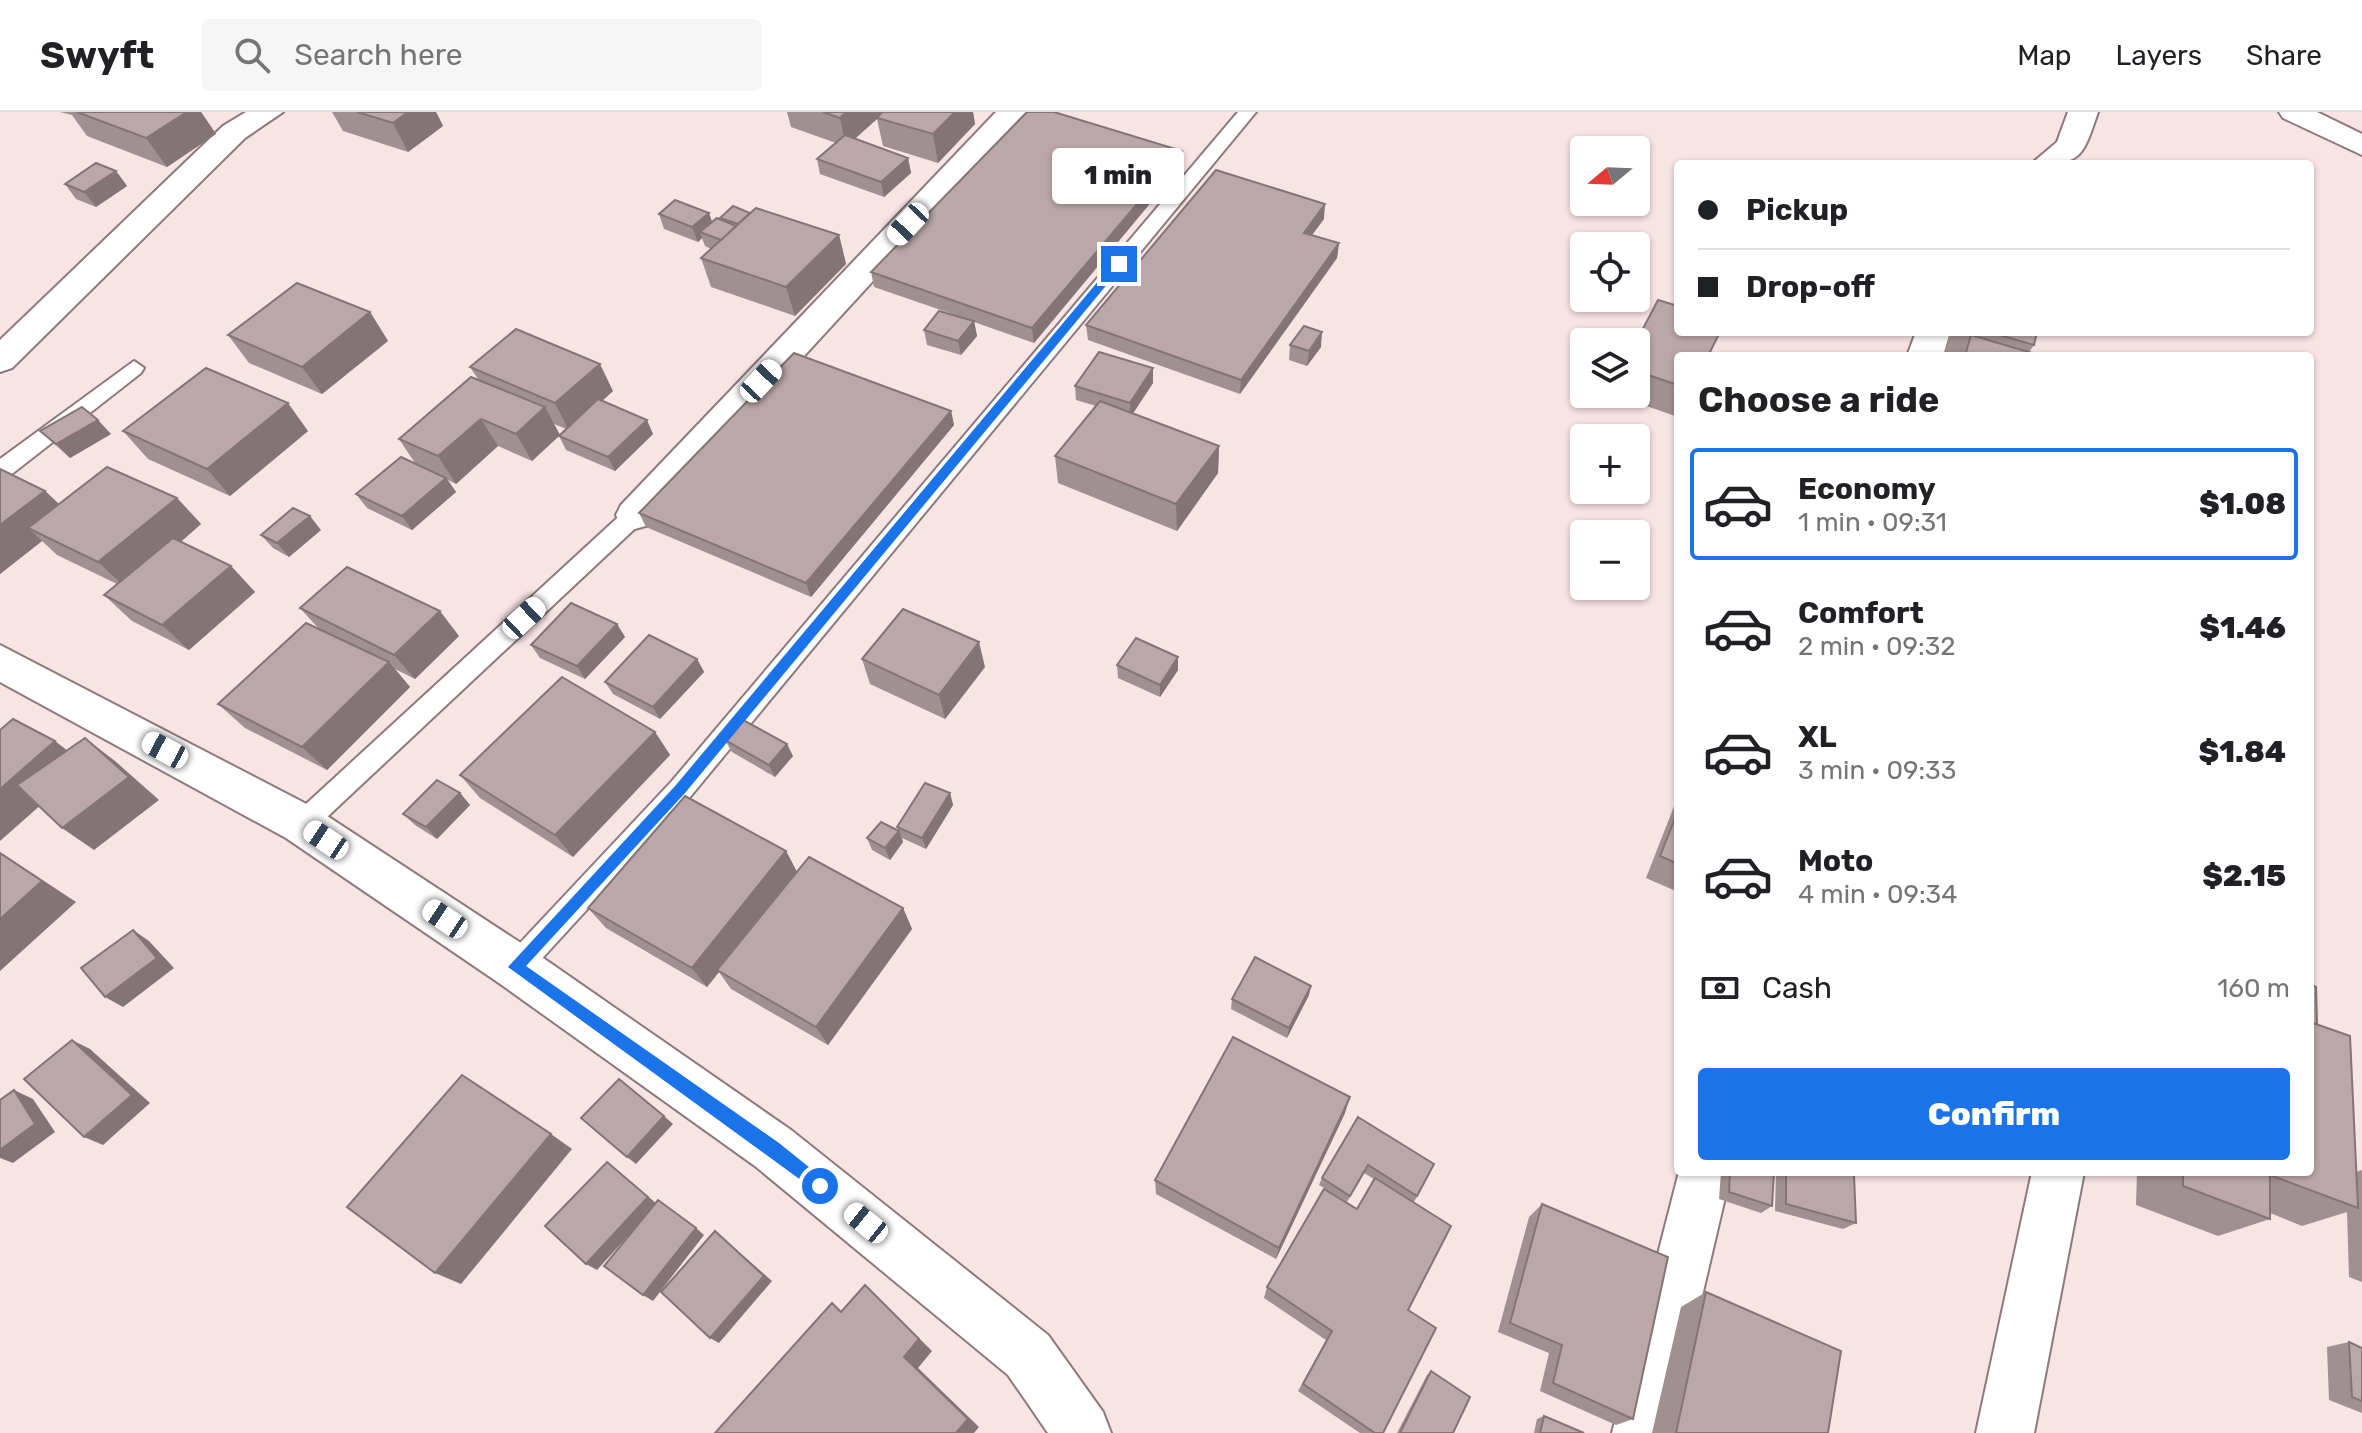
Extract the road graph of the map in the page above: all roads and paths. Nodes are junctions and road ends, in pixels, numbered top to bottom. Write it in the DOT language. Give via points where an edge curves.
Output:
graph roads {
  1 [pos="268,112"];
  2 [pos="1013,112"];
  3 [pos="1247,112"];
  4 [pos="2083,112"];
  5 [pos="2294,112"];
  6 [pos="2362,146"];
  7 [pos="2052,160"];
  8 [pos="0,360"];
  9 [pos="134,368"];
  10 [pos="0,471"];
  11 [pos="635,515"];
  12 [pos="0,662"];
  13 [pos="302,824"];
  14 [pos="516,967"];
  15 [pos="1704,1176"];
  16 [pos="2057,1176"];
  17 [pos="1082,1433"];
  18 [pos="1641,1433"];
  19 [pos="2005,1433"];
  1 -- 8 [label="street" via="234,132"];
  2 -- 11 [label="street"];
  3 -- 14 [label="lane" via="681,789"];
  4 -- 7 [label="street" via="2071,146"];
  5 -- 6 [label="street"];
  9 -- 10 [label="lane"];
  11 -- 13 [label="lane"];
  12 -- 13 [label="street"];
  13 -- 14 [label="street"];
  14 -- 17 [label="street" via="773,1148 1028,1355"];
  15 -- 18 [label="street"];
  16 -- 19 [label="street"];
}
